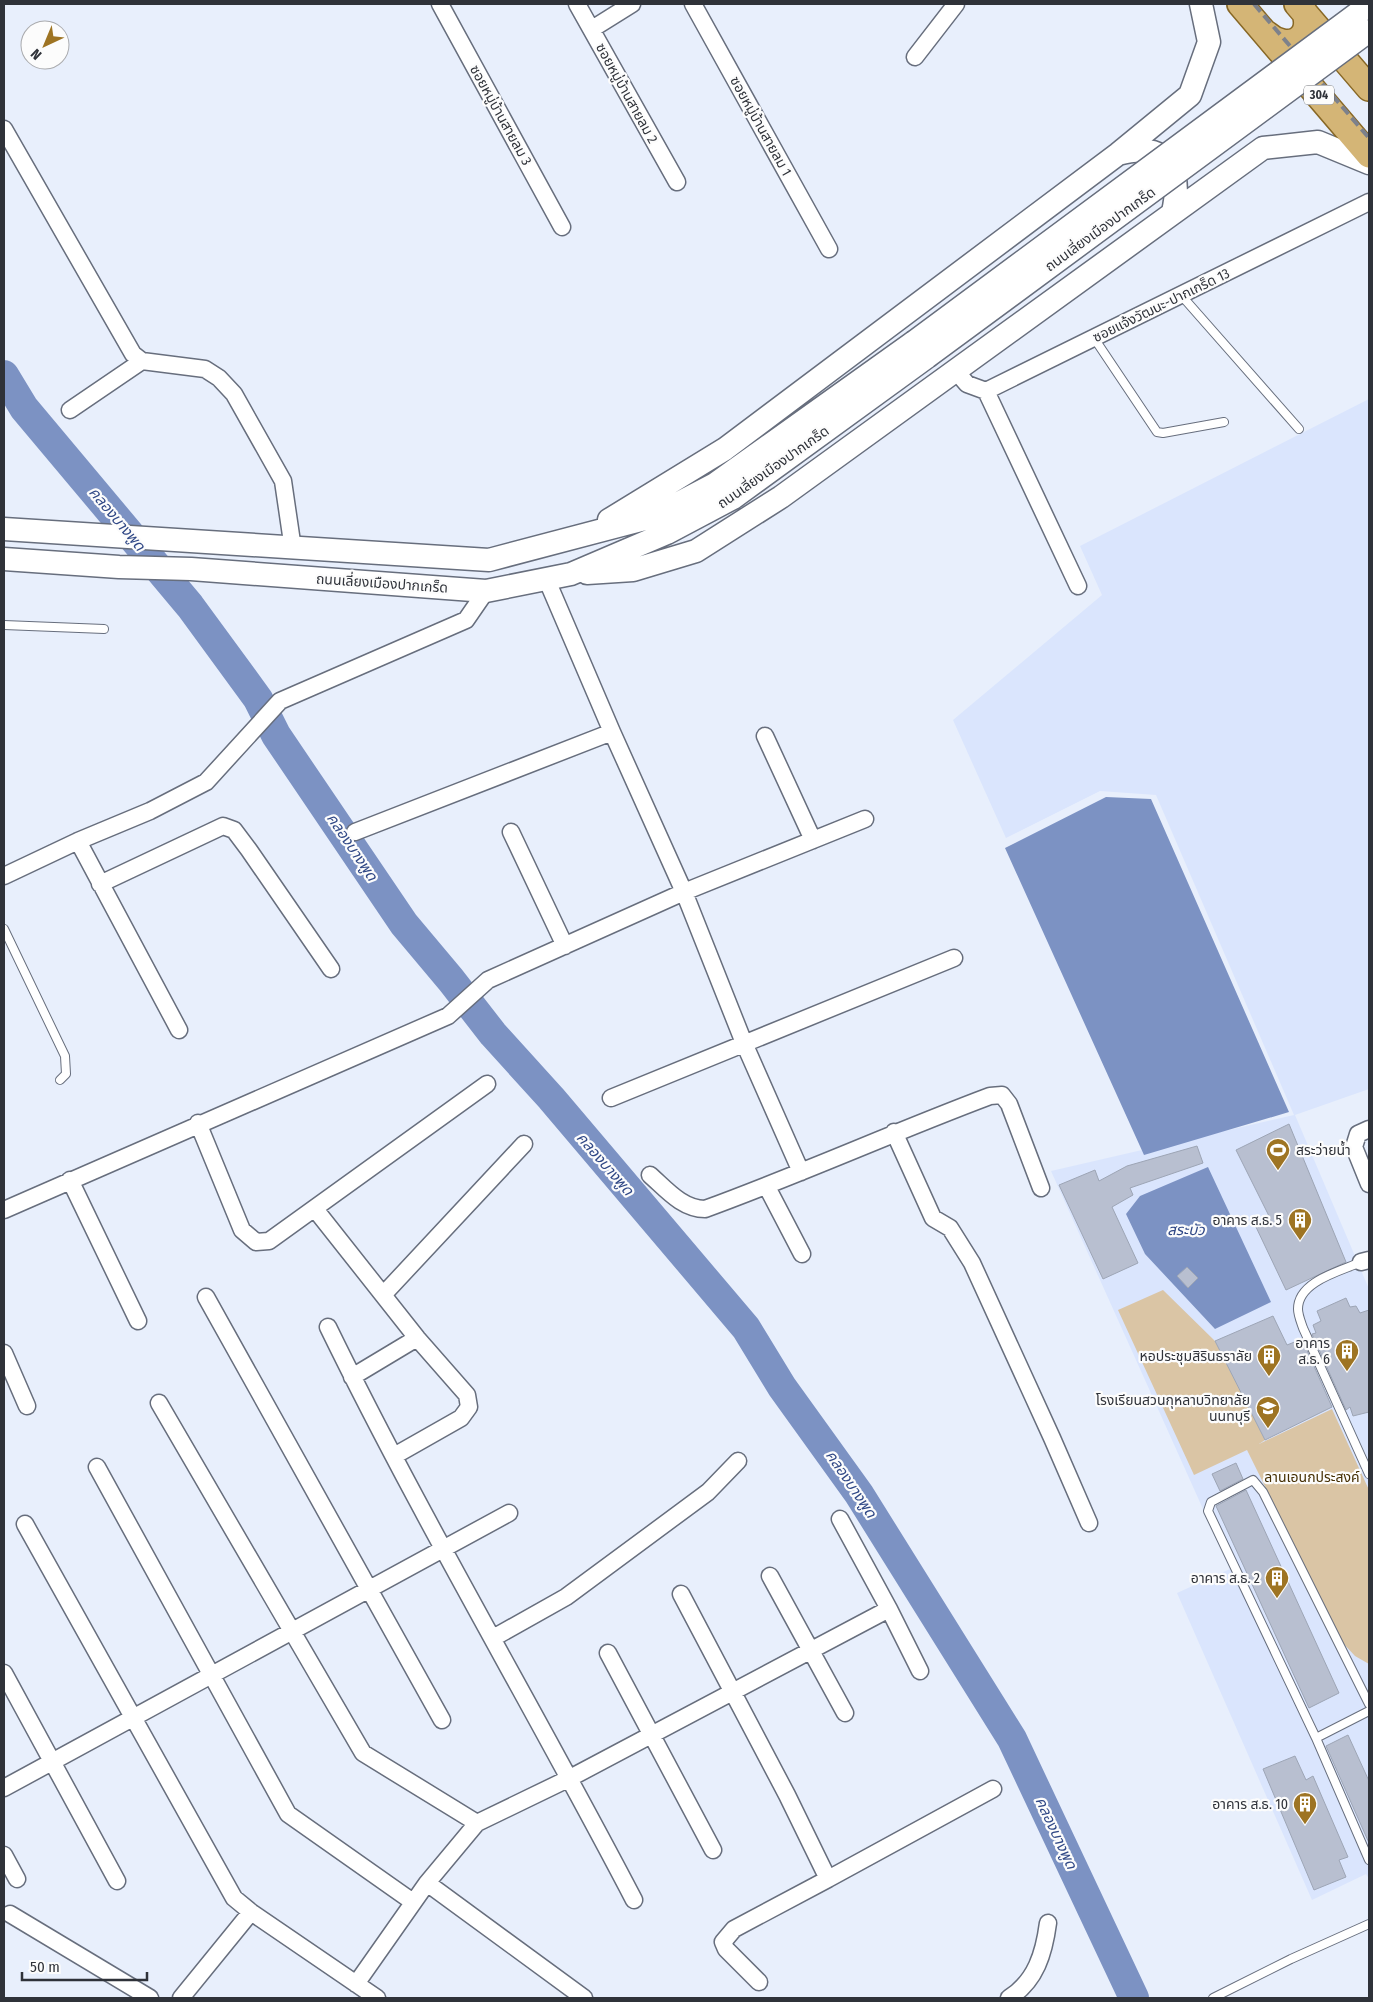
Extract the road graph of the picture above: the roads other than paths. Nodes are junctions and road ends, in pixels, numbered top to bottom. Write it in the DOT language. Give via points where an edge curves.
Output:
graph roads {
  1 [pos="440,4"];
  2 [pos="577,4"];
  3 [pos="632,4"];
  4 [pos="692,4"];
  5 [pos="956,4"];
  6 [pos="1201,4"];
  7 [pos="1240,4"];
  8 [pos="1369,5"];
  9 [pos="1301,8"];
  10 [pos="592,30"];
  11 [pos="1369,31"];
  12 [pos="1267,34"];
  13 [pos="1342,56"];
  14 [pos="915,57"];
  15 [pos="1308,82"];
  16 [pos="1369,88"];
  17 [pos="4,129"];
  18 [pos="1118,154"];
  19 [pos="1369,156"];
  20 [pos="1369,163"];
  21 [pos="678,182"];
  22 [pos="1369,202"];
  23 [pos="1173,212"];
  24 [pos="562,227"];
  25 [pos="829,249"];
  26 [pos="1181,295"];
  27 [pos="1094,338"];
  28 [pos="920,349"];
  29 [pos="142,361"];
  30 [pos="955,370"];
  31 [pos="986,391"];
  32 [pos="70,410"];
  33 [pos="1224,422"];
  34 [pos="1299,429"];
  35 [pos="4,530"];
  36 [pos="578,538"];
  37 [pos="293,549"];
  38 [pos="4,559"];
  39 [pos="571,574"];
  40 [pos="546,578"];
  41 [pos="1078,586"];
  42 [pos="486,591"];
  43 [pos="4,625"];
  44 [pos="104,630"];
  45 [pos="612,732"];
  46 [pos="765,736"];
  47 [pos="865,819"];
  48 [pos="355,832"];
  49 [pos="511,832"];
  50 [pos="813,840"];
  51 [pos="78,841"];
  52 [pos="4,876"];
  53 [pos="100,884"];
  54 [pos="684,892"];
  55 [pos="4,930"];
  56 [pos="565,946"];
  57 [pos="954,958"];
  58 [pos="331,969"];
  59 [pos="180,1030"];
  60 [pos="744,1042"];
  61 [pos="60,1080"];
  62 [pos="487,1084"];
  63 [pos="611,1098"];
  64 [pos="198,1124"];
  65 [pos="1369,1130"];
  66 [pos="894,1132"];
  67 [pos="524,1144"];
  68 [pos="800,1172"];
  69 [pos="650,1176"];
  70 [pos="70,1180"];
  71 [pos="1369,1184"];
  72 [pos="767,1186"];
  73 [pos="1041,1188"];
  74 [pos="315,1209"];
  75 [pos="4,1210"];
  76 [pos="802,1254"];
  77 [pos="1365,1261"];
  78 [pos="383,1295"];
  79 [pos="206,1297"];
  80 [pos="138,1321"];
  81 [pos="328,1327"];
  82 [pos="417,1338"];
  83 [pos="4,1353"];
  84 [pos="352,1377"];
  85 [pos="159,1403"];
  86 [pos="27,1406"];
  87 [pos="394,1456"];
  88 [pos="738,1461"];
  89 [pos="97,1467"];
  90 [pos="1369,1474"];
  91 [pos="509,1513"];
  92 [pos="840,1520"];
  93 [pos="1089,1523"];
  94 [pos="25,1524"];
  95 [pos="444,1548"];
  96 [pos="770,1576"];
  97 [pos="370,1589"];
  98 [pos="681,1594"];
  99 [pos="889,1609"];
  100 [pos="292,1631"];
  101 [pos="493,1638"];
  102 [pos="811,1652"];
  103 [pos="608,1653"];
  104 [pos="920,1671"];
  105 [pos="4,1674"];
  106 [pos="212,1674"];
  107 [pos="733,1692"];
  108 [pos="1369,1704"];
  109 [pos="1369,1711"];
  110 [pos="845,1713"];
  111 [pos="132,1718"];
  112 [pos="442,1720"];
  113 [pos="652,1733"];
  114 [pos="1316,1738"];
  115 [pos="54,1762"];
  116 [pos="570,1778"];
  117 [pos="4,1788"];
  118 [pos="993,1789"];
  119 [pos="477,1823"];
  120 [pos="714,1850"];
  121 [pos="4,1855"];
  122 [pos="1369,1860"];
  123 [pos="828,1878"];
  124 [pos="17,1879"];
  125 [pos="117,1881"];
  126 [pos="427,1883"];
  127 [pos="634,1900"];
  128 [pos="414,1902"];
  129 [pos="251,1912"];
  130 [pos="10,1914"];
  131 [pos="1048,1923"];
  132 [pos="1369,1924"];
  133 [pos="760,1982"];
  134 [pos="356,1984"];
  135 [pos="185,1997"];
  136 [pos="150,1998"];
  137 [pos="377,1998"];
  138 [pos="584,1998"];
  139 [pos="1009,1998"];
  140 [pos="1213,1998"];
  1 -- 24 [label="street, ซอยหมู่บ้านสายลม 3"];
  2 -- 10 [label="street, ซอยหมู่บ้านสายลม 2"];
  3 -- 10 [label="street"];
  4 -- 25 [label="street, ซอยหมู่บ้านสายลม 1"];
  5 -- 14 [label="street"];
  6 -- 18 [label="main road" via="1209,42 1190,96"];
  7 -- 12 [label="main road, 304"];
  8 -- 28 [label="main road, ถนนเลี่ยงเมืองปากเกร็ด, bridge"];
  9 -- 12 [label="main road" via="1308,26 1294,42 1279,42"];
  9 -- 13 [label="main road"];
  10 -- 21 [label="street, ซอยหมู่บ้านสายลม 2"];
  11 -- 28 [label="main road, ถนนเลี่ยงเมืองปากเกร็ด, bridge"];
  12 -- 15 [label="main road, 304"];
  13 -- 15 [label="main road" via="1324,47 1311,54 1305,68"];
  13 -- 16 [label="main road"];
  15 -- 19 [label="main road, 304"];
  17 -- 29 [label="street" via="133,354"];
  18 -- 23 [label="main road" via="1135,149 1160,154 1174,169 1177,195"];
  18 -- 36 [label="main road" via="725,449"];
  20 -- 23 [label="main road" via="1318,142 1263,148"];
  22 -- 26 [label="street, ซอยแจ้งวัฒนะ-ปากเกร็ด 13"];
  23 -- 30 [label="main road"];
  26 -- 27 [label="street, ซอยแจ้งวัฒนะ-ปากเกร็ด 13"];
  26 -- 34 [label="lane"];
  27 -- 31 [label="street, ซอยแจ้งวัฒนะ-ปากเกร็ด 13"];
  27 -- 33 [label="lane" via="1157,432"];
  28 -- 36 [label="main road, ถนนเลี่ยงเมืองปากเกร็ด" via="715,484 652,517"];
  28 -- 39 [label="main road, ถนนเลี่ยงเมืองปากเกร็ด" via="733,498 667,533"];
  29 -- 32 [label="street"];
  29 -- 37 [label="street" via="205,369 234,394 282,481"];
  30 -- 31 [label="street" via="967,384"];
  30 -- 39 [label="main road" via="781,497 696,551 634,570"];
  31 -- 41 [label="street"];
  35 -- 37 [label="main road, ถนนเลี่ยงเมืองปากเกร็ด"];
  36 -- 37 [label="main road, ถนนเลี่ยงเมืองปากเกร็ด" via="489,560"];
  38 -- 42 [label="main road, ถนนเลี่ยงเมืองปากเกร็ด"];
  39 -- 40 [label="main road, ถนนเลี่ยงเมืองปากเกร็ด"];
  40 -- 42 [label="main road, ถนนเลี่ยงเมืองปากเกร็ด"];
  40 -- 45 [label="street"];
  42 -- 51 [label="street" via="466,620 280,700 206,782 150,811"];
  43 -- 44 [label="lane"];
  45 -- 48 [label="street"];
  45 -- 54 [label="street"];
  46 -- 50 [label="street"];
  47 -- 50 [label="street"];
  49 -- 56 [label="street"];
  50 -- 54 [label="street"];
  51 -- 52 [label="street"];
  51 -- 53 [label="street"];
  53 -- 58 [label="street" via="223,826 234,830"];
  53 -- 59 [label="street"];
  54 -- 56 [label="street"];
  54 -- 60 [label="street"];
  55 -- 61 [label="lane" via="65,1056 66,1074"];
  56 -- 64 [label="street" via="488,980 448,1016"];
  57 -- 60 [label="street"];
  60 -- 63 [label="street"];
  60 -- 68 [label="street"];
  62 -- 74 [label="street"];
  64 -- 70 [label="street"];
  64 -- 74 [label="street" via="242,1230 256,1242 269,1241"];
  65 -- 71 [label="street" via="1358,1134 1354,1147"];
  66 -- 68 [label="street"];
  66 -- 73 [label="street" via="990,1096 1002,1095 1009,1104"];
  66 -- 93 [label="street" via="933,1218 950,1228 972,1263"];
  67 -- 78 [label="street"];
  68 -- 72 [label="street"];
  69 -- 72 [label="street" via="695,1209 705,1209"];
  70 -- 75 [label="street"];
  70 -- 80 [label="street"];
  72 -- 76 [label="street"];
  74 -- 78 [label="street"];
  77 -- 90 [label="lane" via="1321,1279 1305,1290 1298,1308 1303,1328"];
  78 -- 82 [label="street"];
  79 -- 97 [label="street"];
  81 -- 84 [label="street"];
  82 -- 84 [label="street"];
  82 -- 87 [label="street" via="467,1395 469,1406 461,1418"];
  83 -- 86 [label="street"];
  84 -- 87 [label="street"];
  85 -- 100 [label="street"];
  87 -- 95 [label="street"];
  88 -- 101 [label="street" via="708,1492 566,1597"];
  89 -- 106 [label="street"];
  91 -- 95 [label="street"];
  92 -- 99 [label="street"];
  94 -- 111 [label="street"];
  95 -- 97 [label="street"];
  95 -- 101 [label="street"];
  96 -- 102 [label="street"];
  97 -- 100 [label="street"];
  97 -- 112 [label="street"];
  98 -- 107 [label="street"];
  99 -- 102 [label="street"];
  99 -- 104 [label="street"];
  100 -- 106 [label="street"];
  100 -- 119 [label="street" via="363,1753"];
  101 -- 116 [label="street"];
  102 -- 107 [label="street"];
  102 -- 110 [label="street"];
  103 -- 113 [label="street"];
  105 -- 115 [label="street"];
  106 -- 111 [label="street"];
  106 -- 128 [label="street" via="288,1814"];
  107 -- 113 [label="street"];
  107 -- 123 [label="street"];
  108 -- 114 [label="lane" via="1263,1492 1253,1480 1211,1502 1208,1511"];
  109 -- 114 [label="lane"];
  111 -- 115 [label="street"];
  111 -- 129 [label="street" via="234,1898"];
  113 -- 116 [label="street"];
  113 -- 120 [label="street"];
  114 -- 122 [label="lane"];
  115 -- 117 [label="street"];
  115 -- 125 [label="street"];
  116 -- 119 [label="street"];
  116 -- 127 [label="street"];
  118 -- 123 [label="street"];
  119 -- 126 [label="street"];
  121 -- 124 [label="street"];
  123 -- 133 [label="street" via="727,1934 723,1942 726,1949"];
  126 -- 128 [label="street"];
  126 -- 138 [label="street"];
  128 -- 134 [label="street"];
  129 -- 134 [label="street"];
  129 -- 135 [label="street"];
  130 -- 136 [label="street"];
  131 -- 139 [label="street" via="1037,1968 1029,1981"];
  132 -- 140 [label="lane"];
  134 -- 137 [label="street"];
}
